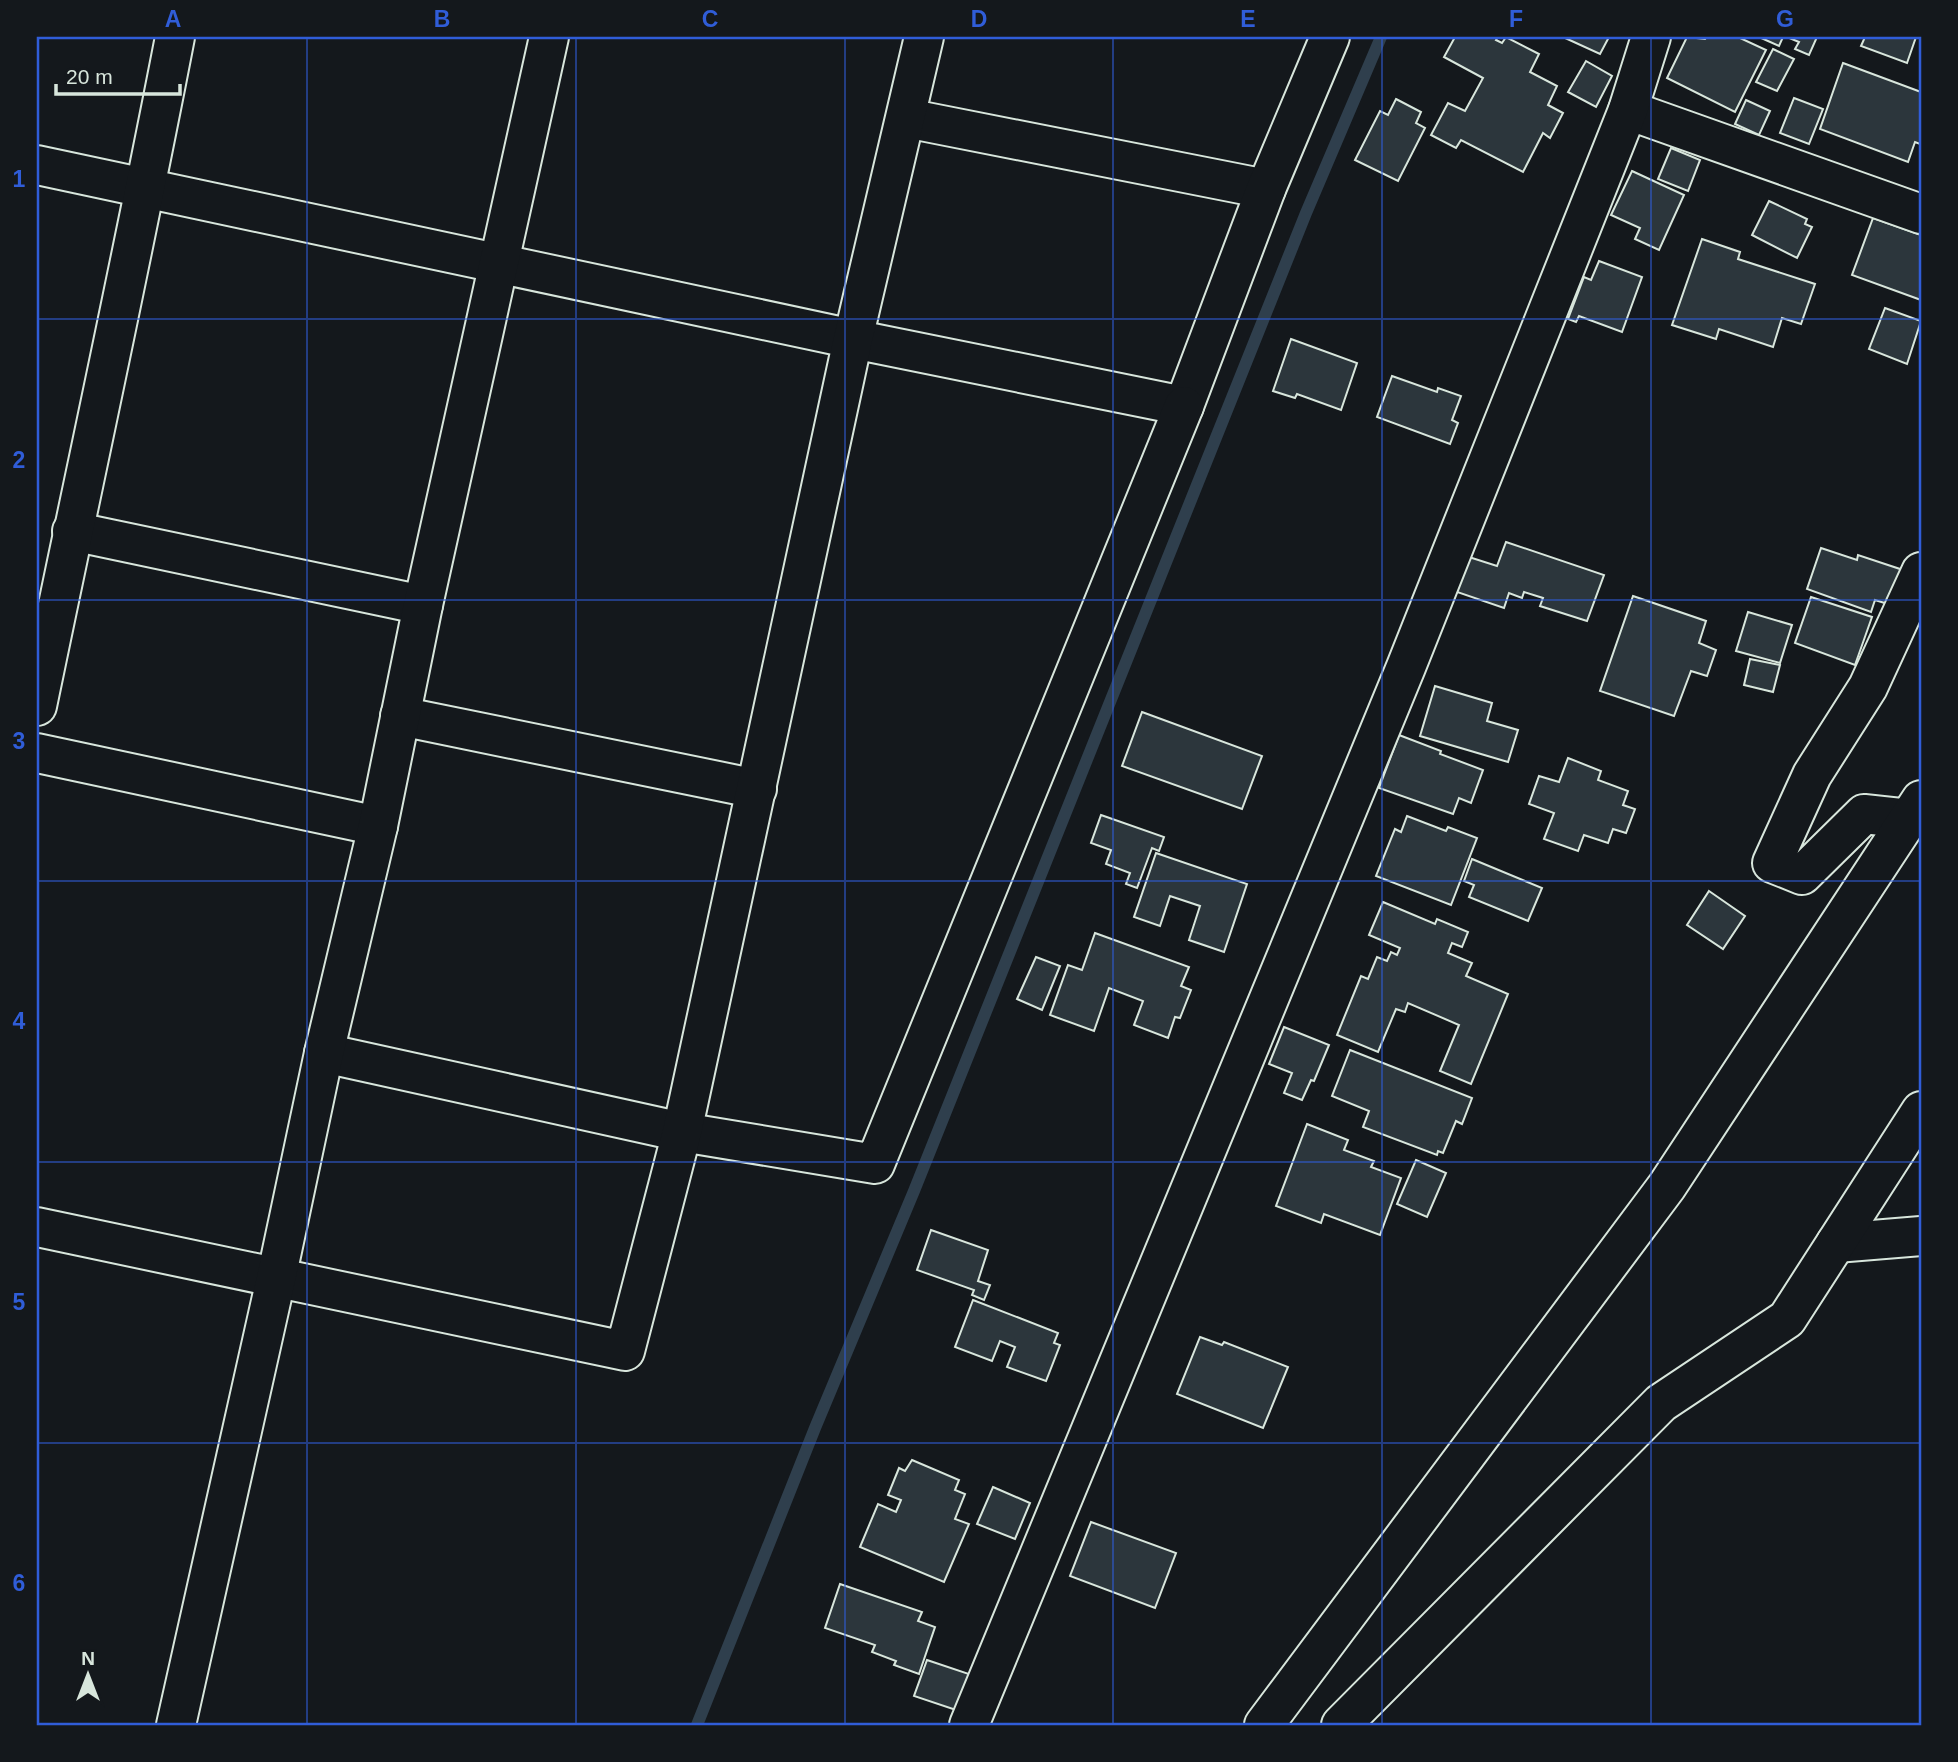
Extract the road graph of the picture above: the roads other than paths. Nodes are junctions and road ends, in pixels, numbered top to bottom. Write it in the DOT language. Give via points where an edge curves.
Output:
graph roads {
  1 [pos="175,37"];
  2 [pos="550,37"];
  3 [pos="924,37"];
  4 [pos="1330,37"];
  5 [pos="1651,37"];
  6 [pos="1628,110"];
  7 [pos="906,118"];
  8 [pos="37,165"];
  9 [pos="146,188"];
  10 [pos="1266,189"];
  11 [pos="1921,214"];
  12 [pos="500,264"];
  13 [pos="853,339"];
  14 [pos="1184,406"];
  15 [pos="72,530"];
  16 [pos="1921,572"];
  17 [pos="422,605"];
  18 [pos="44,636"];
  19 [pos="37,706"];
  20 [pos="400,716"];
  21 [pos="37,753"];
  22 [pos="757,789"];
  23 [pos="1916,809"];
  24 [pos="378,826"];
  25 [pos="324,1053"];
  26 [pos="1921,1111"];
  27 [pos="682,1132"];
  28 [pos="37,1227"];
  29 [pos="1921,1236"];
  30 [pos="1836,1243"];
  31 [pos="276,1279"];
  32 [pos="176,1725"];
  33 [pos="969,1725"];
  34 [pos="1264,1725"];
  35 [pos="1340,1725"];
  1 -- 9 [label="street"];
  2 -- 12 [label="street"];
  3 -- 7 [label="street"];
  4 -- 10 [label="street"];
  5 -- 6 [label="street"];
  6 -- 11 [label="street"];
  6 -- 33 [label="street" via="1401,680"];
  7 -- 10 [label="street"];
  7 -- 13 [label="street"];
  8 -- 9 [label="street"];
  9 -- 12 [label="street"];
  9 -- 15 [label="street"];
  10 -- 14 [label="street"];
  12 -- 13 [label="street"];
  12 -- 17 [label="street"];
  13 -- 14 [label="street"];
  13 -- 22 [label="street"];
  14 -- 27 [label="street" via="875,1164"];
  15 -- 17 [label="street"];
  15 -- 18 [label="street"];
  16 -- 23 [label="street" via="1868,687 1812,775 1772,863 1802,875 1864,814"];
  17 -- 20 [label="street"];
  18 -- 19 [label="street"];
  20 -- 22 [label="street"];
  20 -- 24 [label="street"];
  21 -- 24 [label="street"];
  22 -- 27 [label="street"];
  23 -- 34 [label="street" via="1667,1186"];
  24 -- 25 [label="street"];
  25 -- 27 [label="street"];
  25 -- 31 [label="street"];
  26 -- 30 [label="street"];
  27 -- 31 [label="street" via="625,1351"];
  28 -- 31 [label="street"];
  29 -- 30 [label="street"];
  30 -- 35 [label="street" via="1787,1319 1661,1403"];
  31 -- 32 [label="street"];
}
